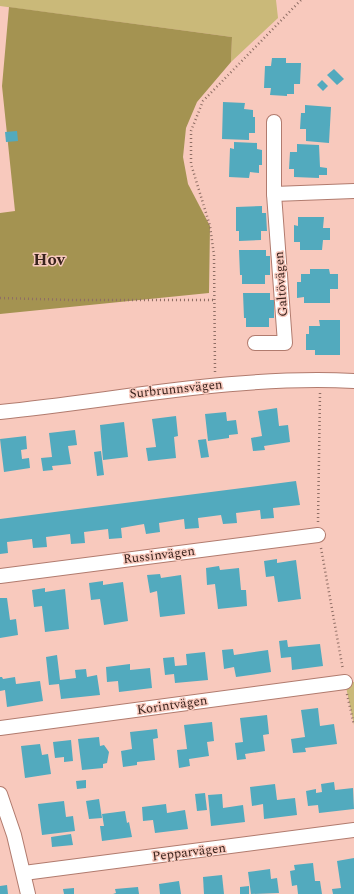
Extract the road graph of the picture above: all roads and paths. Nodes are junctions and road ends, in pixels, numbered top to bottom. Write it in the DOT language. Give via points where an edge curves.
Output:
graph roads {
  1 [pos="301,0"];
  2 [pos="274,122"];
  3 [pos="354,191"];
  4 [pos="274,194"];
  5 [pos="0,298"];
  6 [pos="215,300"];
  7 [pos="255,343"];
  8 [pos="320,381"];
  9 [pos="354,381"];
  10 [pos="215,385"];
  11 [pos="0,412"];
  12 [pos="318,535"];
  13 [pos="0,576"];
  14 [pos="345,682"];
  15 [pos="354,725"];
  16 [pos="0,728"];
  17 [pos="0,794"];
  18 [pos="354,830"];
  19 [pos="24,873"];
  20 [pos="28,894"];
  1 -- 6 [label="path" via="203,101 191,131 192,164 210,226 214,255"];
  2 -- 4 [label="street, Galtövägen"];
  3 -- 4 [label="street"];
  4 -- 7 [label="street, Galtövägen" via="285,343"];
  5 -- 6 [label="path"];
  6 -- 10 [label="path"];
  8 -- 9 [label="street, Surbrunnsvägen"];
  8 -- 10 [label="street, Surbrunnsvägen"];
  8 -- 12 [label="path"];
  10 -- 11 [label="street, Surbrunnsvägen"];
  12 -- 13 [label="street, Russinvägen"];
  12 -- 14 [label="path"];
  14 -- 15 [label="path"];
  14 -- 16 [label="street, Korintvägen"];
  17 -- 19 [label="street"];
  18 -- 19 [label="street, Pepparvägen"];
  19 -- 20 [label="street"];
}
